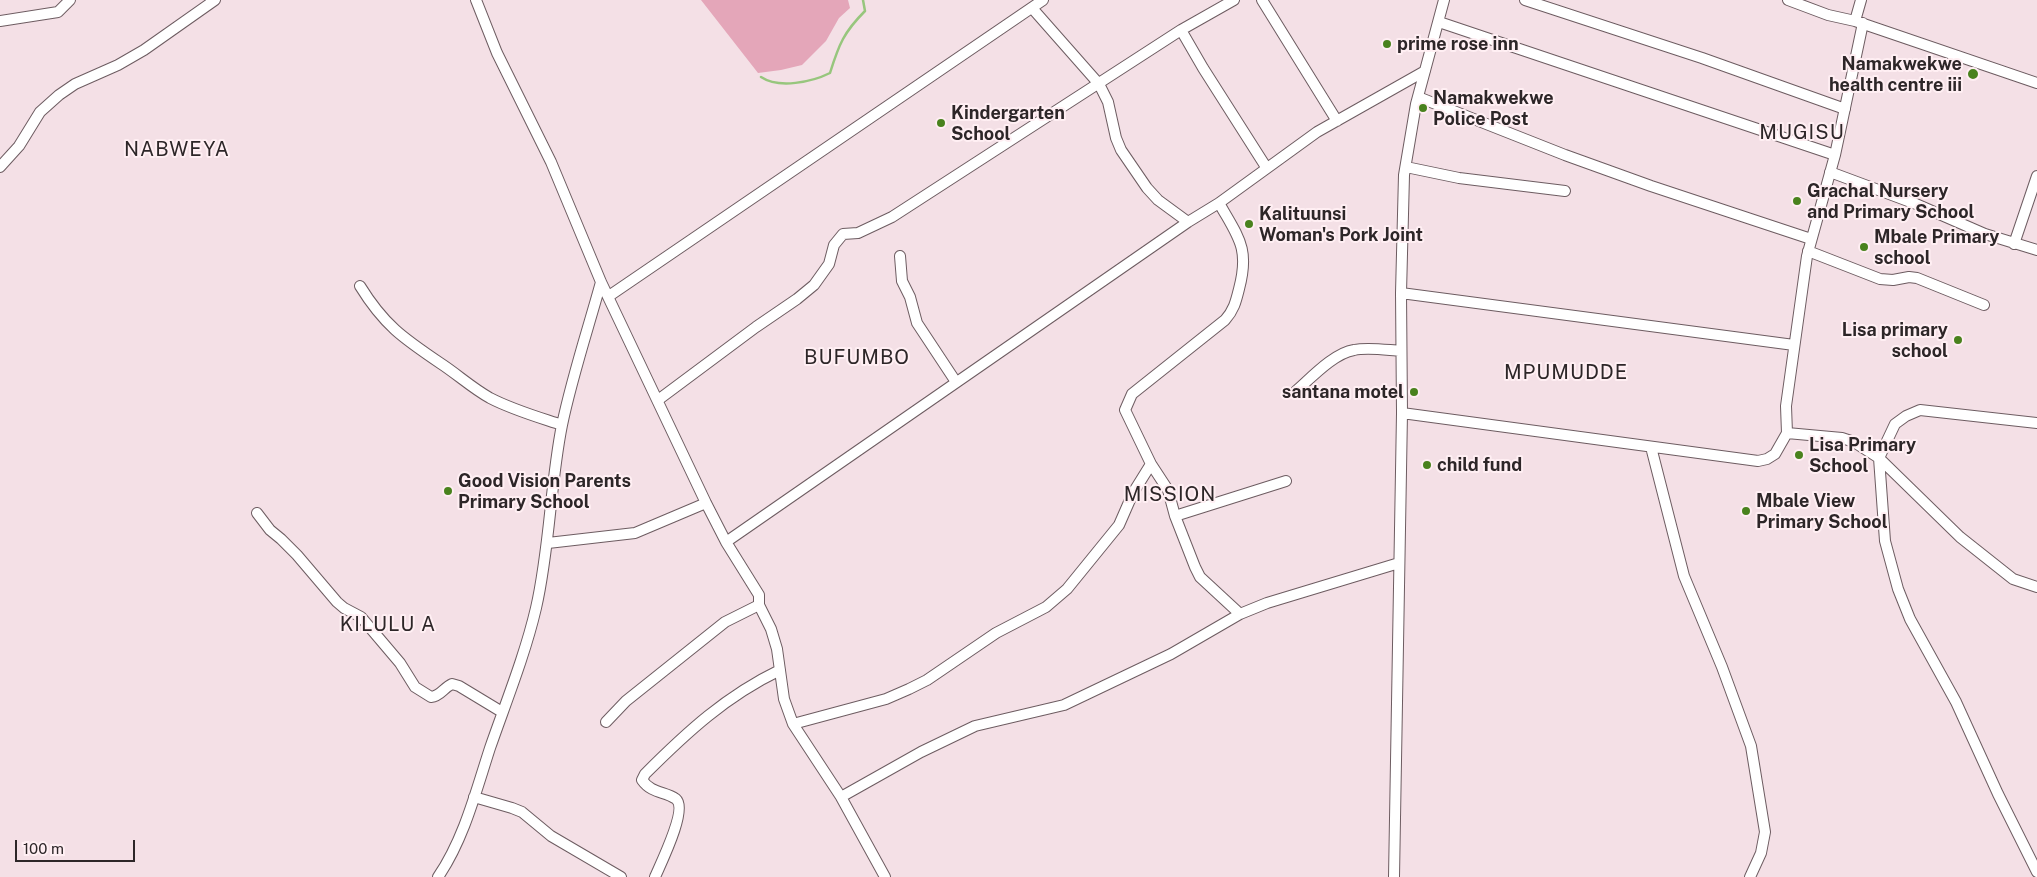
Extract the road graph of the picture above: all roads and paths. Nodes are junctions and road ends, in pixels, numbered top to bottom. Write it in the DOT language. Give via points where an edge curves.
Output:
graph roads {
  1 [pos="70,0"];
  2 [pos="215,0"];
  3 [pos="476,0"];
  4 [pos="1043,0"];
  5 [pos="1234,0"];
  6 [pos="1262,0"];
  7 [pos="1444,0"];
  8 [pos="1525,0"];
  9 [pos="1788,0"];
  10 [pos="1861,0"];
  11 [pos="1032,8"];
  12 [pos="0,21"];
  13 [pos="1438,22"];
  14 [pos="1859,22"];
  15 [pos="1181,30"];
  16 [pos="1425,72"];
  17 [pos="2037,83"];
  18 [pos="1099,84"];
  19 [pos="1418,97"];
  20 [pos="1845,109"];
  21 [pos="1338,121"];
  22 [pos="1835,155"];
  23 [pos="0,167"];
  24 [pos="1266,167"];
  25 [pos="1406,167"];
  26 [pos="1830,172"];
  27 [pos="2037,176"];
  28 [pos="1565,191"];
  29 [pos="1219,203"];
  30 [pos="1188,222"];
  31 [pos="1811,239"];
  32 [pos="2014,244"];
  33 [pos="2037,250"];
  34 [pos="1808,251"];
  35 [pos="900,256"];
  36 [pos="601,282"];
  37 [pos="360,286"];
  38 [pos="1401,293"];
  39 [pos="609,296"];
  40 [pos="1984,304"];
  41 [pos="1794,345"];
  42 [pos="1401,351"];
  43 [pos="956,382"];
  44 [pos="1296,391"];
  45 [pos="658,400"];
  46 [pos="1402,413"];
  47 [pos="2037,423"];
  48 [pos="562,425"];
  49 [pos="1788,432"];
  50 [pos="1651,447"];
  51 [pos="1879,458"];
  52 [pos="1151,464"];
  53 [pos="1286,481"];
  54 [pos="706,503"];
  55 [pos="257,513"];
  56 [pos="1175,516"];
  57 [pos="726,542"];
  58 [pos="548,543"];
  59 [pos="1399,563"];
  60 [pos="2037,587"];
  61 [pos="759,605"];
  62 [pos="1240,614"];
  63 [pos="780,670"];
  64 [pos="502,712"];
  65 [pos="606,722"];
  66 [pos="793,724"];
  67 [pos="474,797"];
  68 [pos="841,798"];
  69 [pos="2037,872"];
  70 [pos="438,877"];
  71 [pos="621,877"];
  72 [pos="655,877"];
  73 [pos="885,877"];
  74 [pos="1394,877"];
  75 [pos="1750,877"];
  1 -- 12 [label="street" via="58,12"];
  2 -- 23 [label="street" via="144,50 59,95 40,112 19,146"];
  3 -- 36 [label="street"];
  4 -- 11 [label="street"];
  5 -- 15 [label="street"];
  6 -- 21 [label="street"];
  7 -- 13 [label="street"];
  8 -- 20 [label="street"];
  9 -- 14 [label="street"];
  10 -- 14 [label="street"];
  11 -- 18 [label="street"];
  11 -- 39 [label="street"];
  13 -- 16 [label="street"];
  13 -- 22 [label="street"];
  14 -- 17 [label="street"];
  14 -- 20 [label="street"];
  15 -- 18 [label="street"];
  15 -- 24 [label="street"];
  16 -- 19 [label="street"];
  16 -- 21 [label="street"];
  18 -- 30 [label="street" via="1108,102 1121,150 1158,200"];
  18 -- 45 [label="street" via="892,217 858,233 843,234 814,285"];
  19 -- 25 [label="street"];
  19 -- 31 [label="street" via="1573,158"];
  20 -- 22 [label="street"];
  21 -- 24 [label="street"];
  22 -- 26 [label="street"];
  24 -- 29 [label="street"];
  25 -- 28 [label="street" via="1460,178"];
  25 -- 38 [label="street"];
  26 -- 31 [label="street"];
  26 -- 32 [label="street"];
  27 -- 32 [label="street"];
  29 -- 30 [label="street"];
  29 -- 52 [label="street" via="1241,243 1245,258 1241,284 1234,310 1225,320 1132,394 1127,402 1125,410"];
  30 -- 43 [label="street"];
  31 -- 34 [label="street"];
  32 -- 33 [label="street"];
  34 -- 40 [label="street" via="1880,279 1917,278"];
  34 -- 41 [label="street"];
  35 -- 43 [label="street" via="902,281 917,323"];
  36 -- 39 [label="street"];
  36 -- 48 [label="street"];
  37 -- 48 [label="street" via="382,319 416,348 489,397"];
  38 -- 41 [label="street"];
  38 -- 42 [label="street"];
  39 -- 45 [label="street"];
  41 -- 49 [label="street" via="1786,406"];
  42 -- 44 [label="street" via="1355,349 1347,352"];
  42 -- 46 [label="street"];
  43 -- 57 [label="street"];
  45 -- 54 [label="street"];
  46 -- 50 [label="street"];
  46 -- 59 [label="street"];
  47 -- 51 [label="street" via="1920,410 1895,424"];
  48 -- 58 [label="street"];
  49 -- 50 [label="street" via="1775,454 1758,461"];
  49 -- 51 [label="street" via="1842,438"];
  50 -- 75 [label="street" via="1684,576 1751,746 1766,832"];
  51 -- 60 [label="street" via="1960,537 2013,578"];
  51 -- 69 [label="street" via="1885,541 1898,590 1910,619 1956,702"];
  52 -- 56 [label="street" via="1168,490"];
  52 -- 66 [label="street" via="1119,525 1067,589 1046,607 996,633 909,689 886,699"];
  53 -- 56 [label="street"];
  54 -- 57 [label="street"];
  54 -- 58 [label="street" via="635,533"];
  55 -- 64 [label="street" via="337,602 368,624 415,687 431,697 438,696 452,684 459,686"];
  56 -- 62 [label="street" via="1200,577"];
  57 -- 61 [label="street" via="755,587"];
  58 -- 64 [label="street" via="536,608"];
  59 -- 62 [label="street"];
  59 -- 74 [label="street"];
  61 -- 63 [label="street" via="771,629"];
  61 -- 65 [label="street" via="725,622 626,701"];
  62 -- 68 [label="street" via="1171,654 1064,705 975,726 921,752"];
  63 -- 66 [label="street" via="784,699"];
  63 -- 72 [label="street" via="736,694 686,734 642,780 658,793 679,803 672,839"];
  64 -- 67 [label="street"];
  66 -- 68 [label="street"];
  67 -- 70 [label="street" via="449,861"];
  67 -- 71 [label="street" via="522,812 551,836"];
  68 -- 73 [label="street"];
}
